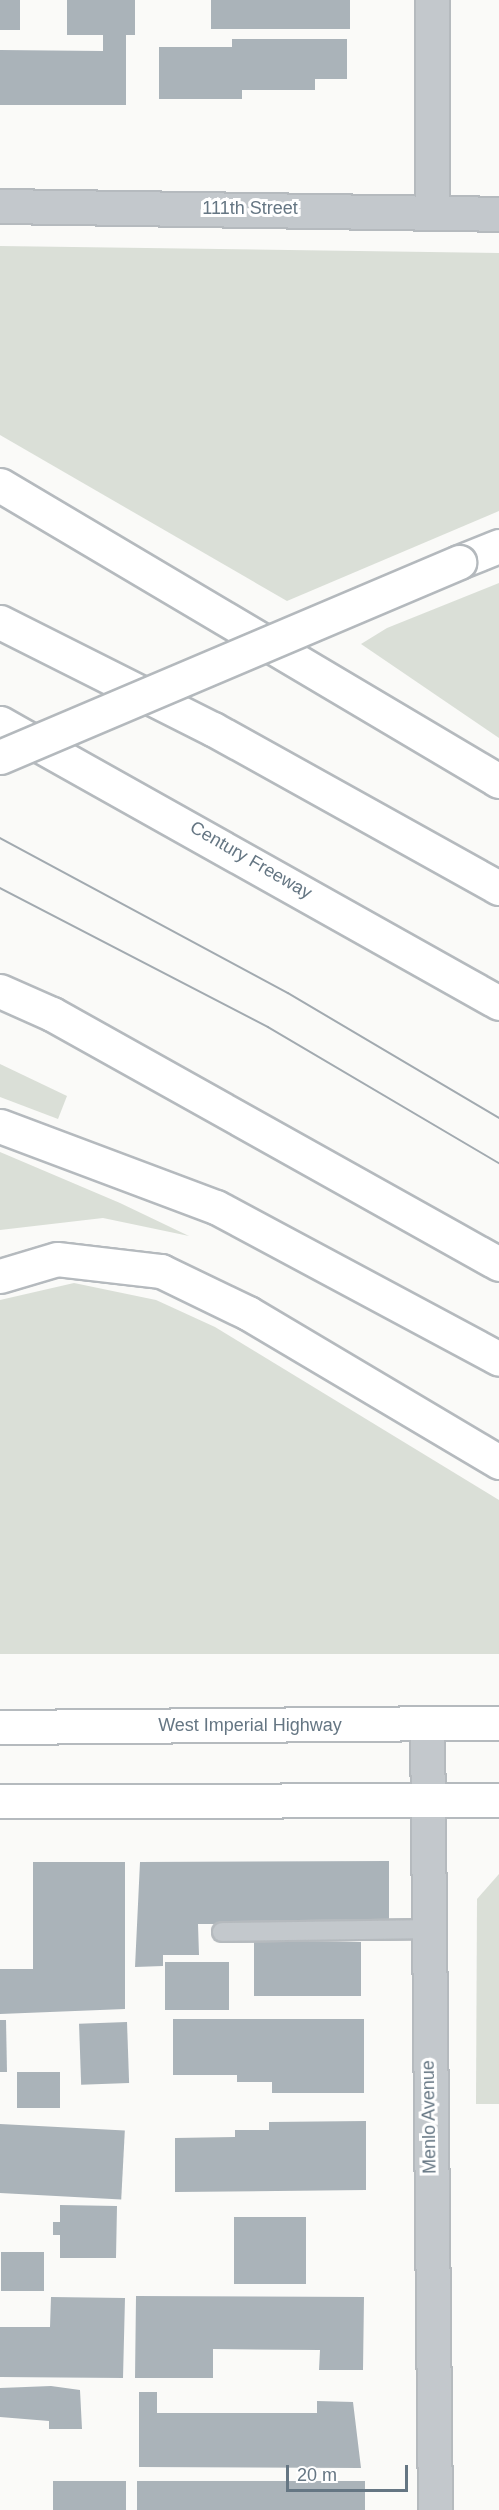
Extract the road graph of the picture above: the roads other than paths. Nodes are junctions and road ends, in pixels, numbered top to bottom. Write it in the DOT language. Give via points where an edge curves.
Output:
graph roads {
  1 [pos="432,0"];
  2 [pos="0,206"];
  3 [pos="432,210"];
  4 [pos="499,214"];
  5 [pos="0,485"];
  6 [pos="499,546"];
  7 [pos="0,622"];
  8 [pos="0,723"];
  9 [pos="0,757"];
  10 [pos="499,781"];
  11 [pos="499,888"];
  12 [pos="0,991"];
  13 [pos="499,1003"];
  14 [pos="0,1126"];
  15 [pos="499,1264"];
  16 [pos="0,1276"];
  17 [pos="499,1359"];
  18 [pos="499,1462"];
  19 [pos="499,1723"];
  20 [pos="427,1724"];
  21 [pos="0,1727"];
  22 [pos="424,1800"];
  23 [pos="499,1800"];
  24 [pos="0,1801"];
  25 [pos="427,1929"];
  26 [pos="222,1932"];
  27 [pos="435,2510"];
  1 -- 3 [label="street"];
  2 -- 3 [label="street, 111th Street"];
  3 -- 4 [label="street, 111th Street"];
  5 -- 10 [label="main road"];
  6 -- 9 [label="main road, bridge"];
  7 -- 11 [label="main road" via="213,729"];
  8 -- 13 [label="main road, Century Freeway"];
  12 -- 15 [label="main road" via="52,1014"];
  14 -- 17 [label="main road" via="216,1207"];
  16 -- 18 [label="main road" via="57,1259 161,1271 248,1313"];
  19 -- 20 [label="main road, West Imperial Highway"];
  20 -- 21 [label="main road, West Imperial Highway"];
  20 -- 22 [label="street, Menlo Avenue"];
  22 -- 23 [label="main road"];
  22 -- 24 [label="main road"];
  22 -- 25 [label="street, Menlo Avenue"];
  25 -- 26 [label="lane"];
  25 -- 27 [label="street, Menlo Avenue"];
}
